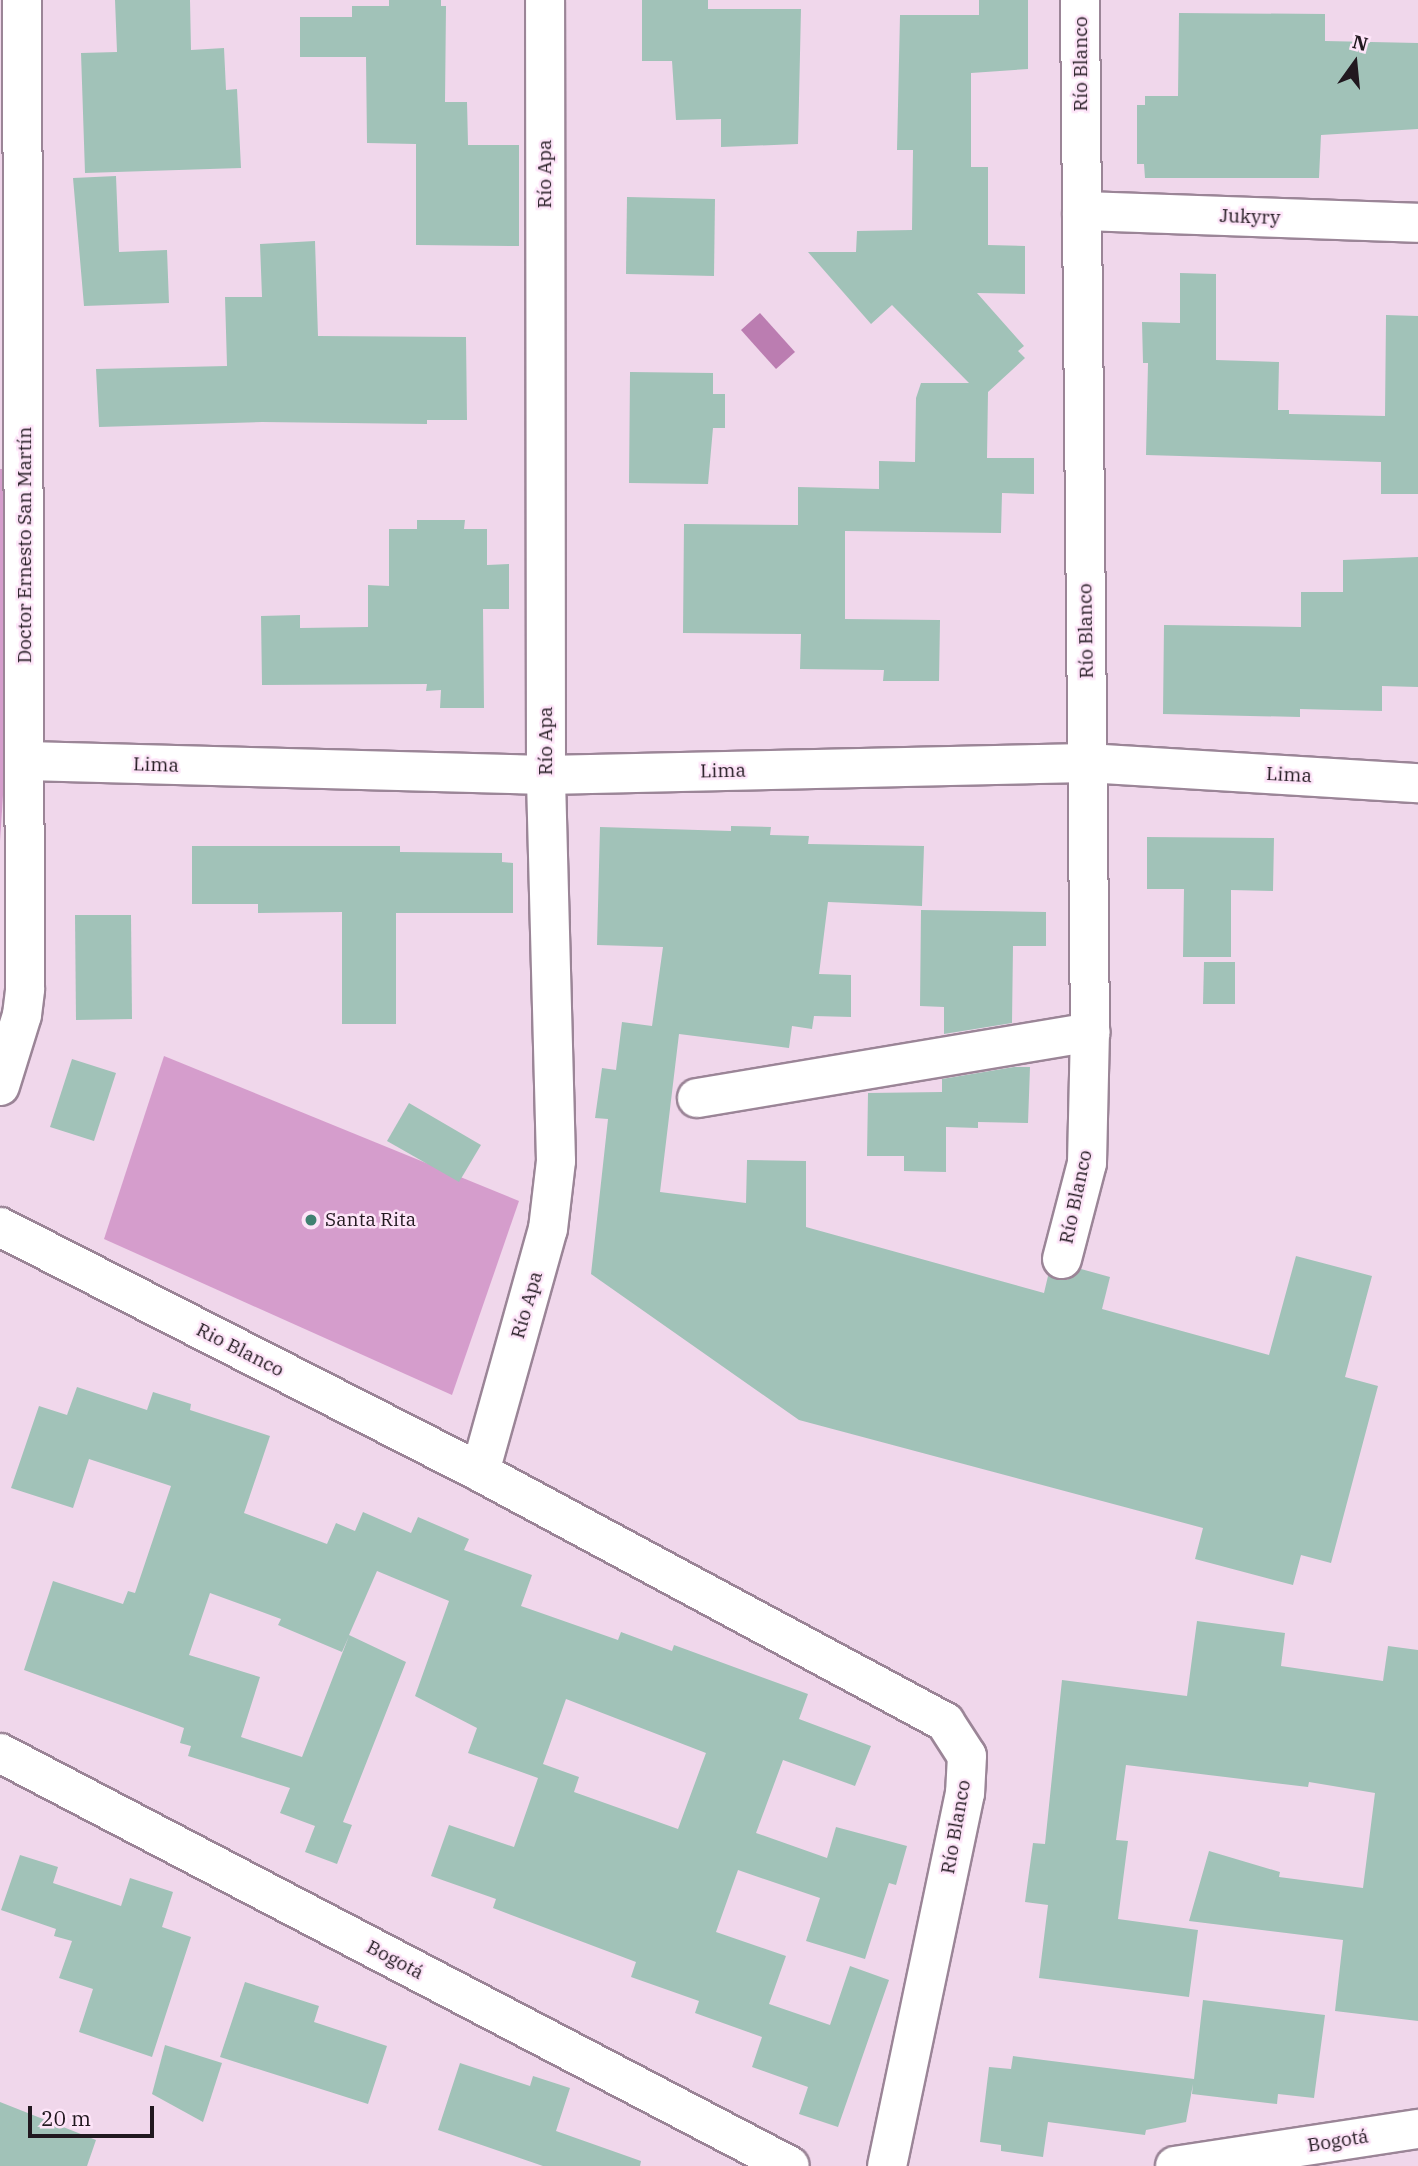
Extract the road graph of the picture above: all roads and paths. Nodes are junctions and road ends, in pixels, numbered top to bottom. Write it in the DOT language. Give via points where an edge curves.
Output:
graph roads {
  1 [pos="22,0"];
  2 [pos="545,0"];
  3 [pos="1080,0"];
  4 [pos="1082,211"];
  5 [pos="1418,223"];
  6 [pos="27,761"];
  7 [pos="1087,763"];
  8 [pos="546,775"];
  9 [pos="1418,783"];
  10 [pos="1090,1032"];
  11 [pos="0,1086"];
  12 [pos="697,1098"];
  13 [pos="0,1227"];
  14 [pos="1062,1259"];
  15 [pos="480,1472"];
  16 [pos="0,1753"];
  17 [pos="1418,2129"];
  18 [pos="790,2166"];
  19 [pos="887,2166"];
  20 [pos="1175,2166"];
  1 -- 6 [label="street, Doctor Ernesto San Martín"];
  2 -- 8 [label="street, Río Apa"];
  3 -- 4 [label="street, Río Blanco"];
  4 -- 5 [label="street, Jukyry"];
  4 -- 7 [label="street, Río Blanco"];
  6 -- 8 [label="street, Lima"];
  6 -- 11 [label="street, Doctor Ernesto San Martín" via="25,989 22,1015"];
  7 -- 8 [label="street, Lima"];
  7 -- 9 [label="street, Lima"];
  7 -- 10 [label="street, Río Blanco"];
  8 -- 15 [label="street, Río Apa" via="556,1161 548,1229"];
  10 -- 12 [label="street"];
  10 -- 14 [label="street, Río Blanco" via="1087,1163"];
  13 -- 15 [label="street, Rio Blanco"];
  15 -- 19 [label="street, Río Blanco" via="945,1722 967,1756 965,1793"];
  16 -- 18 [label="street, Bogotá"];
  17 -- 20 [label="street, Bogotá"];
}
